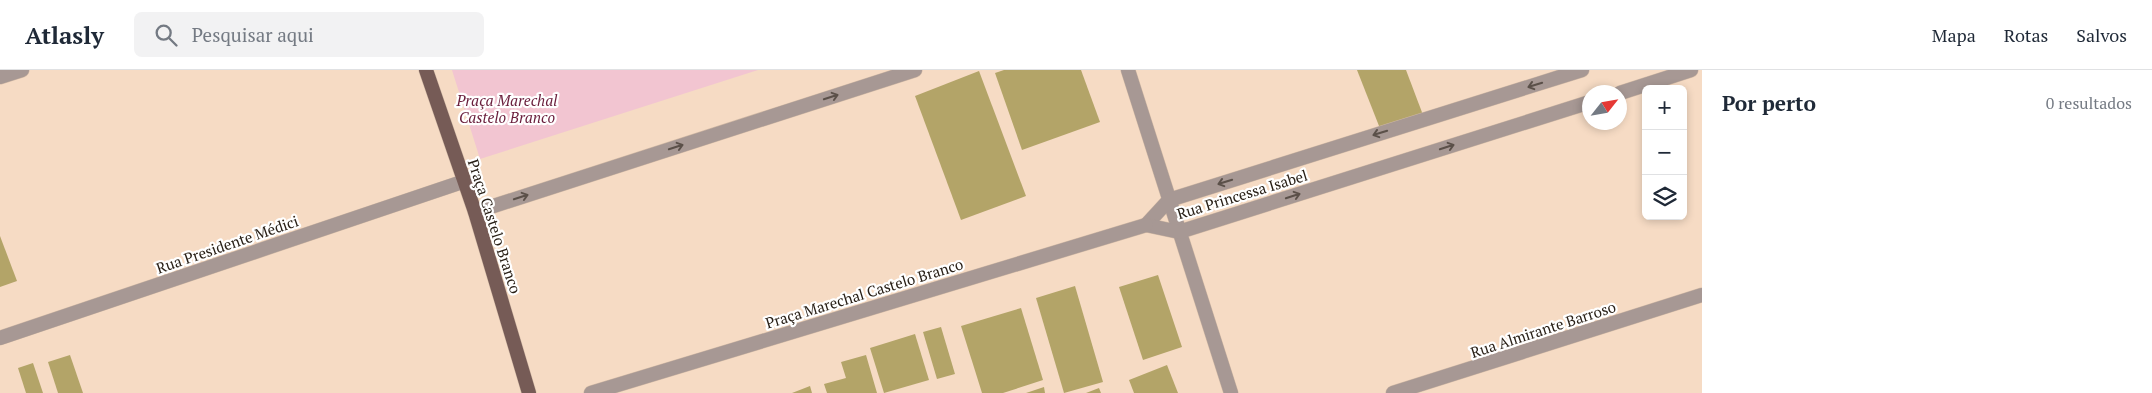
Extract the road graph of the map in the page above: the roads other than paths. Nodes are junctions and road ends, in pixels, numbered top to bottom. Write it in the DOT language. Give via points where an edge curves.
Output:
graph roads {
  1 [pos="22,70"];
  2 [pos="426,70"];
  3 [pos="915,70"];
  4 [pos="1128,70"];
  5 [pos="1582,70"];
  6 [pos="1691,70"];
  7 [pos="0,77"];
  8 [pos="1627,91"];
  9 [pos="1582,105"];
  10 [pos="464,182"];
  11 [pos="1169,200"];
  12 [pos="475,212"];
  13 [pos="1146,225"];
  14 [pos="1179,232"];
  15 [pos="1702,295"];
  16 [pos="0,338"];
  17 [pos="530,393"];
  18 [pos="591,393"];
  19 [pos="1230,393"];
  20 [pos="1393,393"];
  1 -- 7 [label="street"];
  2 -- 10 [label="main road, Praça Castelo Branco"];
  12 -- 3 [label="street, one-way"];
  4 -- 11 [label="street"];
  5 -- 11 [label="street, Rua Princessa Isabel, one-way"];
  6 -- 8 [label="street"];
  14 -- 9 [label="street, Rua Princessa Isabel, one-way"];
  10 -- 12 [label="main road, Praça Castelo Branco"];
  10 -- 16 [label="street, Rua Presidente Médici"];
  11 -- 13 [label="street, Rua Princessa Isabel"];
  11 -- 14 [label="street"];
  12 -- 17 [label="main road, Praça Castelo Branco"];
  13 -- 14 [label="street, Rua Princessa Isabel"];
  13 -- 18 [label="street, Praça Marechal Castelo Branco"];
  14 -- 19 [label="street"];
  15 -- 20 [label="street, Rua Almirante Barroso"];
}
